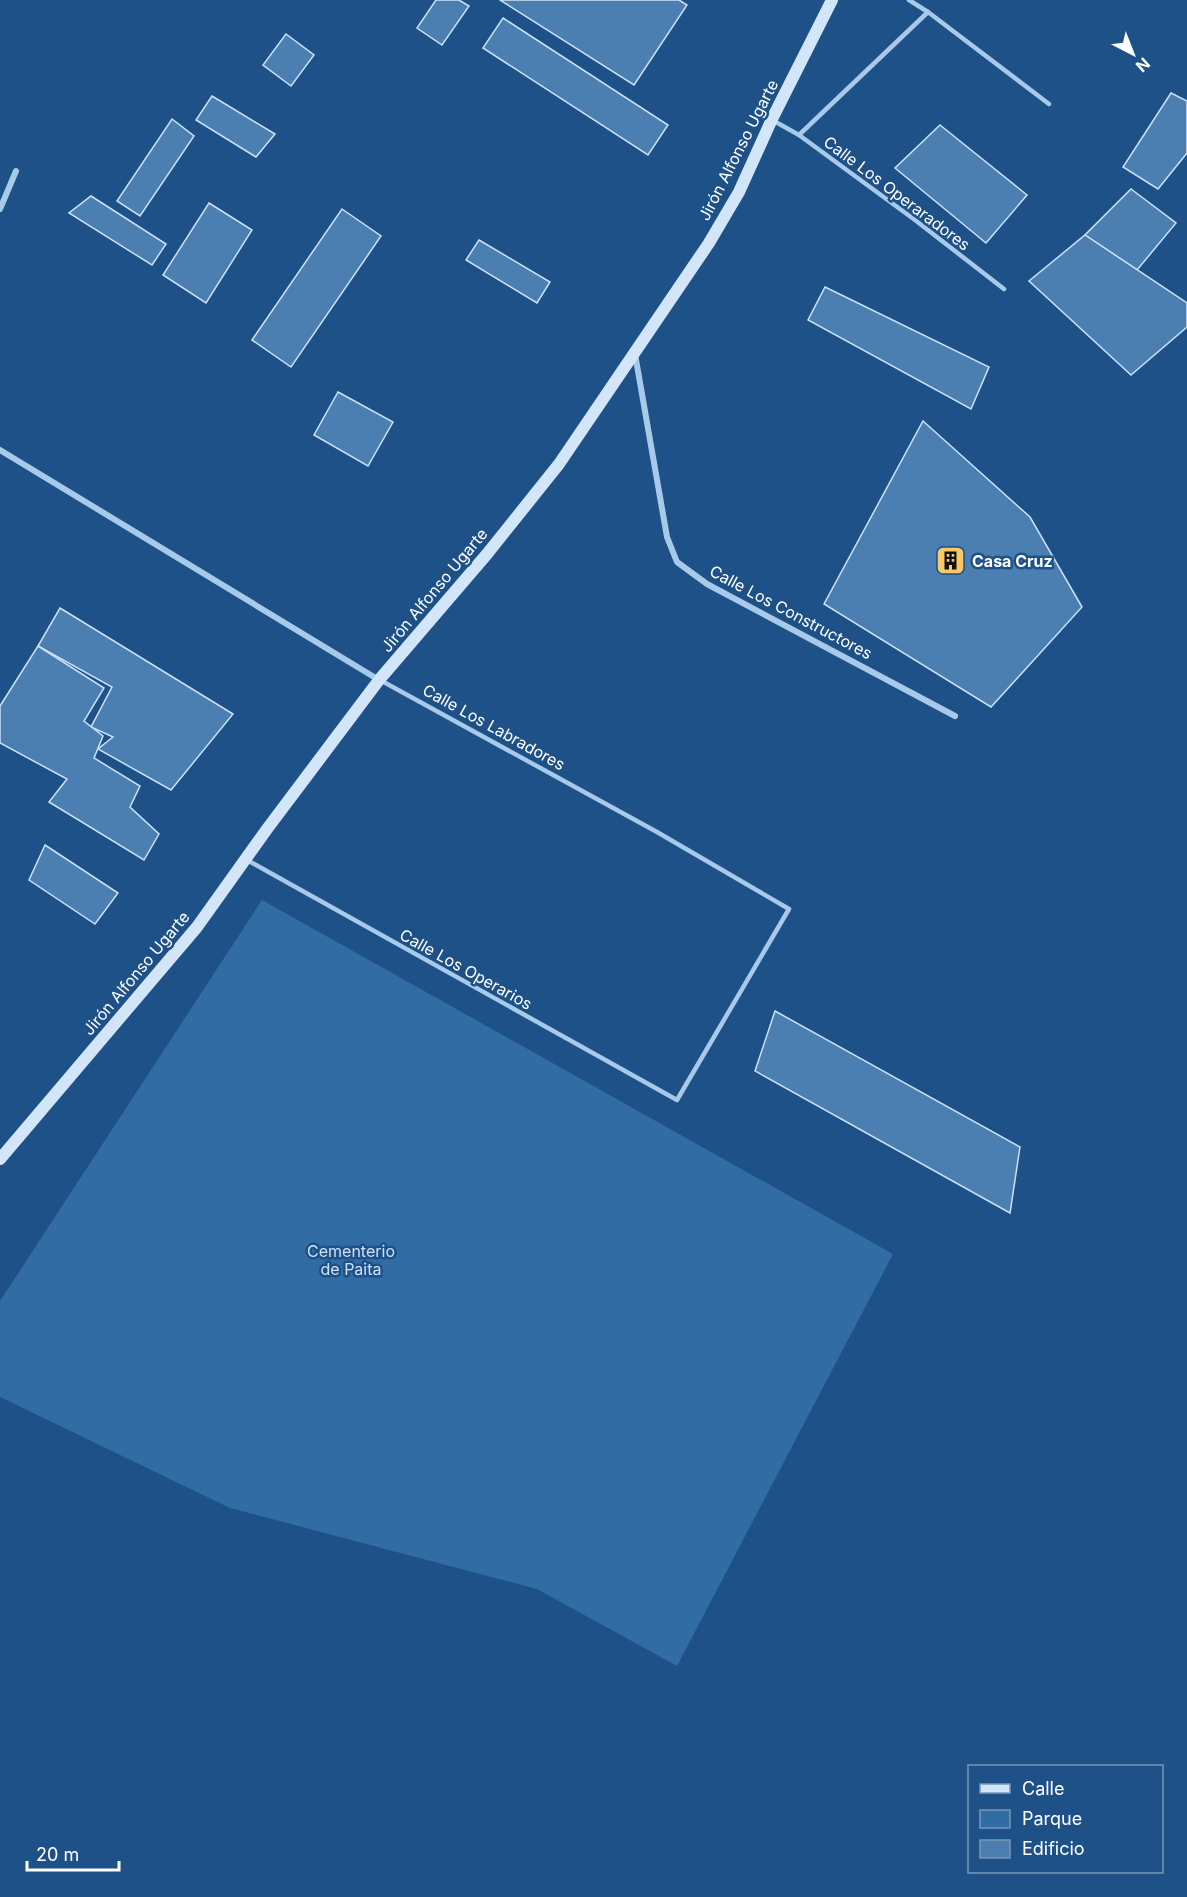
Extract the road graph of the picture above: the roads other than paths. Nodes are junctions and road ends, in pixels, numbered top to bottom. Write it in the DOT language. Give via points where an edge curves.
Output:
graph roads {
  1 [pos="832,0"];
  2 [pos="909,0"];
  3 [pos="928,12"];
  4 [pos="1049,104"];
  5 [pos="772,119"];
  6 [pos="799,135"];
  7 [pos="16,171"];
  8 [pos="0,209"];
  9 [pos="1004,289"];
  10 [pos="635,353"];
  11 [pos="0,450"];
  12 [pos="379,680"];
  13 [pos="955,716"];
  14 [pos="245,859"];
  15 [pos="676,1100"];
  16 [pos="0,1160"];
  1 -- 5 [label="main road, Jirón Alfonso Ugarte"];
  2 -- 3 [label="lane"];
  3 -- 4 [label="lane"];
  3 -- 6 [label="lane"];
  5 -- 6 [label="lane, Calle Los Operaradores"];
  5 -- 10 [label="main road, Jirón Alfonso Ugarte" via="733,203"];
  6 -- 9 [label="lane, Calle Los Operaradores"];
  7 -- 8 [label="street"];
  10 -- 12 [label="main road, Jirón Alfonso Ugarte" via="558,464"];
  10 -- 13 [label="street, Calle Los Constructores" via="667,537 678,562 707,584"];
  11 -- 12 [label="street, Calle Los Labradores"];
  12 -- 14 [label="main road, Jirón Alfonso Ugarte"];
  12 -- 15 [label="lane, Calle Los Labradores" via="789,909"];
  14 -- 15 [label="lane, Calle Los Operarios"];
  14 -- 16 [label="main road, Jirón Alfonso Ugarte" via="197,927"];
}
